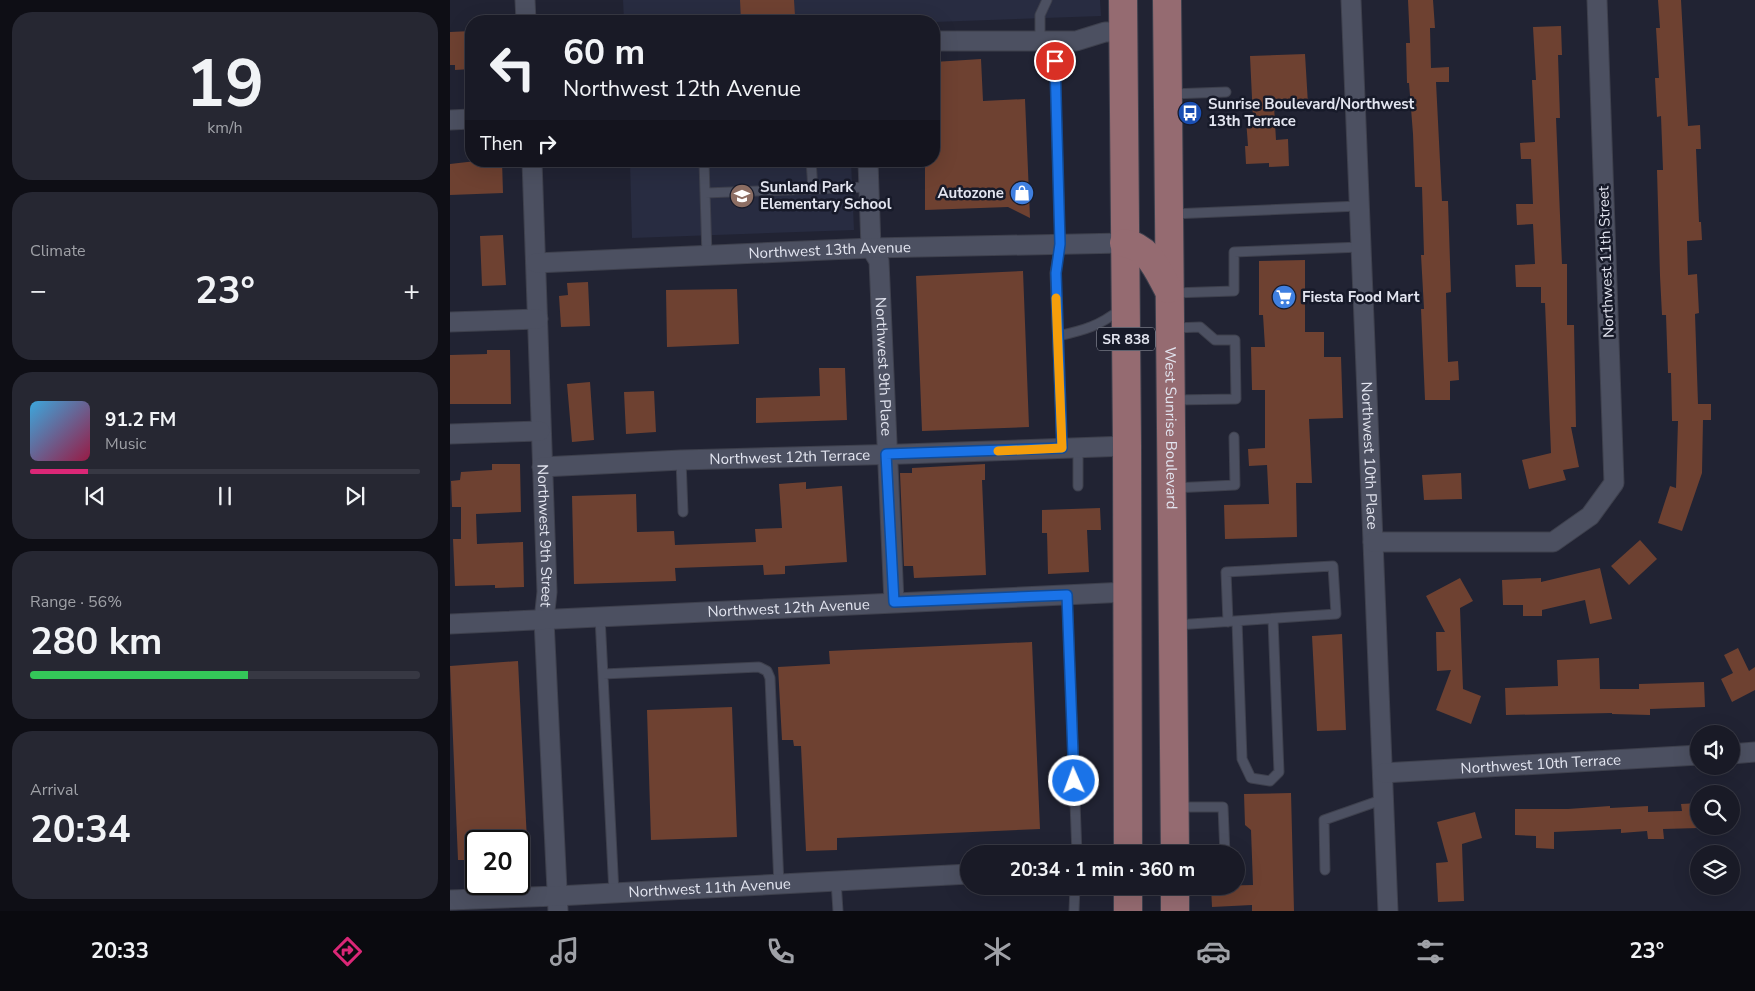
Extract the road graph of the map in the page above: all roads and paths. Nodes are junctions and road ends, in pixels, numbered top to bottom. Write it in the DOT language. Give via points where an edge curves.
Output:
graph roads {
  1 [pos="525,0"];
  2 [pos="1047,0"];
  3 [pos="1123,0"];
  4 [pos="1167,0"];
  5 [pos="1351,0"];
  6 [pos="1597,0"];
  7 [pos="526,15"];
  8 [pos="1123,32"];
  9 [pos="1040,40"];
  10 [pos="940,41"];
  11 [pos="1055,61"];
  12 [pos="1226,92"];
  13 [pos="1168,94"];
  14 [pos="465,119"];
  15 [pos="450,120"];
  16 [pos="532,167"];
  17 [pos="704,167"];
  18 [pos="812,167"];
  19 [pos="868,167"];
  20 [pos="869,187"];
  21 [pos="813,189"];
  22 [pos="705,193"];
  23 [pos="1359,206"];
  24 [pos="1169,214"];
  25 [pos="1124,243"];
  26 [pos="1060,244"];
  27 [pos="1361,247"];
  28 [pos="871,248"];
  29 [pos="707,256"];
  30 [pos="536,263"];
  31 [pos="1170,293"];
  32 [pos="1125,306"];
  33 [pos="538,319"];
  34 [pos="450,322"];
  35 [pos="1170,328"];
  36 [pos="1058,336"];
  37 [pos="1171,400"];
  38 [pos="540,431"];
  39 [pos="450,434"];
  40 [pos="1234,438"];
  41 [pos="1127,446"];
  42 [pos="1070,448"];
  43 [pos="886,454"];
  44 [pos="681,460"];
  45 [pos="542,467"];
  46 [pos="1078,486"];
  47 [pos="1172,488"];
  48 [pos="683,512"];
  49 [pos="1373,542"];
  50 [pos="1127,592"];
  51 [pos="1067,595"];
  52 [pos="894,602"];
  53 [pos="600,617"];
  54 [pos="1273,619"];
  55 [pos="544,620"];
  56 [pos="1232,621"];
  57 [pos="450,624"];
  58 [pos="1173,625"];
  59 [pos="603,674"];
  60 [pos="1755,752"];
  61 [pos="1740,753"];
  62 [pos="1690,756"];
  63 [pos="1383,773"];
  64 [pos="1384,799"];
  65 [pos="1175,808"];
  66 [pos="1077,845"];
  67 [pos="1128,845"];
  68 [pos="1175,845"];
  69 [pos="1225,845"];
  70 [pos="1325,870"];
  71 [pos="960,874"];
  72 [pos="836,881"];
  73 [pos="779,885"];
  74 [pos="614,893"];
  75 [pos="1075,895"];
  76 [pos="1128,895"];
  77 [pos="1175,895"];
  78 [pos="450,900"];
  79 [pos="558,904"];
  80 [pos="838,911"];
  81 [pos="1074,911"];
  82 [pos="1128,911"];
  83 [pos="1176,911"];
  84 [pos="1388,911"];
  1 -- 7 [label="street"];
  2 -- 9 [label="lane" via="1040,15"];
  3 -- 8 [label="main road, SR 838"];
  4 -- 13 [label="main road, West Sunrise Boulevard / SR 838"];
  5 -- 23 [label="street, Northwest 10th Place"];
  6 -- 49 [label="street, Northwest 11th Street" via="1614,483 1590,516 1553,542"];
  8 -- 9 [label="street" via="1105,32 1076,41"];
  8 -- 25 [label="main road, SR 838"];
  9 -- 10 [label="street"];
  11 -- 26 [label="lane"];
  12 -- 13 [label="lane"];
  13 -- 24 [label="main road, West Sunrise Boulevard / SR 838"];
  14 -- 15 [label="street"];
  16 -- 30 [label="street, Northwest 9th Street"];
  17 -- 22 [label="lane"];
  18 -- 21 [label="lane"];
  19 -- 20 [label="street, Northwest 9th Place"];
  20 -- 21 [label="lane"];
  20 -- 28 [label="street, Northwest 9th Place"];
  21 -- 22 [label="lane"];
  22 -- 29 [label="lane"];
  23 -- 24 [label="lane"];
  23 -- 27 [label="street, Northwest 10th Place"];
  24 -- 31 [label="main road, West Sunrise Boulevard / SR 838"];
  25 -- 26 [label="street, Northwest 13th Avenue"];
  25 -- 31 [label="main road" via="1143,249 1154,261"];
  25 -- 32 [label="main road, SR 838"];
  26 -- 28 [label="street, Northwest 13th Avenue"];
  26 -- 36 [label="lane" via="1056,273"];
  27 -- 31 [label="lane" via="1234,252 1234,291"];
  27 -- 49 [label="street, Northwest 10th Place"];
  28 -- 29 [label="street, Northwest 13th Avenue"];
  28 -- 43 [label="street, Northwest 9th Place" via="879,262"];
  29 -- 30 [label="street, Northwest 13th Avenue"];
  30 -- 33 [label="street, Northwest 9th Street"];
  31 -- 35 [label="main road, West Sunrise Boulevard / SR 838"];
  32 -- 36 [label="lane" via="1088,330"];
  32 -- 41 [label="main road, SR 838"];
  33 -- 34 [label="street"];
  33 -- 38 [label="street, Northwest 9th Street"];
  35 -- 37 [label="main road, West Sunrise Boulevard / SR 838"];
  35 -- 37 [label="lane" via="1200,327 1215,340 1235,340 1236,399"];
  36 -- 42 [label="lane"];
  37 -- 47 [label="main road, West Sunrise Boulevard / SR 838"];
  38 -- 39 [label="street"];
  38 -- 45 [label="street, Northwest 9th Street"];
  40 -- 47 [label="lane" via="1235,485"];
  41 -- 42 [label="street, Northwest 12th Terrace"];
  41 -- 50 [label="main road, SR 838"];
  42 -- 43 [label="street, Northwest 12th Terrace"];
  42 -- 46 [label="lane"];
  43 -- 44 [label="street, Northwest 12th Terrace"];
  43 -- 52 [label="street, Northwest 9th Place"];
  44 -- 45 [label="street, Northwest 12th Terrace"];
  44 -- 48 [label="lane"];
  45 -- 55 [label="street, Northwest 9th Street" via="547,592"];
  47 -- 58 [label="main road, West Sunrise Boulevard / SR 838"];
  49 -- 63 [label="street, Northwest 10th Place"];
  50 -- 51 [label="street, Northwest 12th Avenue"];
  50 -- 67 [label="main road, SR 838"];
  51 -- 52 [label="street, Northwest 12th Avenue"];
  51 -- 66 [label="lane"];
  52 -- 53 [label="street, Northwest 12th Avenue"];
  53 -- 55 [label="street, Northwest 12th Avenue"];
  53 -- 59 [label="lane"];
  54 -- 56 [label="lane"];
  54 -- 56 [label="lane" via="1336,614 1333,566 1226,572"];
  54 -- 56 [label="lane" via="1279,772 1270,781 1251,778 1242,759"];
  55 -- 57 [label="street, Northwest 12th Avenue"];
  55 -- 79 [label="street, Northwest 9th Street"];
  56 -- 58 [label="lane"];
  58 -- 65 [label="main road, West Sunrise Boulevard / SR 838"];
  59 -- 73 [label="lane" via="759,667 767,671 770,678"];
  59 -- 74 [label="lane"];
  60 -- 61 [label="street"];
  62 -- 63 [label="street, Northwest 10th Terrace"];
  63 -- 64 [label="street, Northwest 10th Place"];
  64 -- 70 [label="lane" via="1324,820"];
  64 -- 84 [label="street, Northwest 10th Place"];
  65 -- 68 [label="main road, West Sunrise Boulevard / SR 838"];
  65 -- 69 [label="lane" via="1223,807"];
  71 -- 72 [label="street, Northwest 11th Avenue"];
  72 -- 73 [label="street, Northwest 11th Avenue"];
  72 -- 80 [label="lane"];
  73 -- 74 [label="street, Northwest 11th Avenue"];
  74 -- 79 [label="street, Northwest 11th Avenue"];
  75 -- 81 [label="lane"];
  76 -- 82 [label="main road"];
  77 -- 83 [label="main road"];
  78 -- 79 [label="street, Northwest 11th Avenue"];
}
